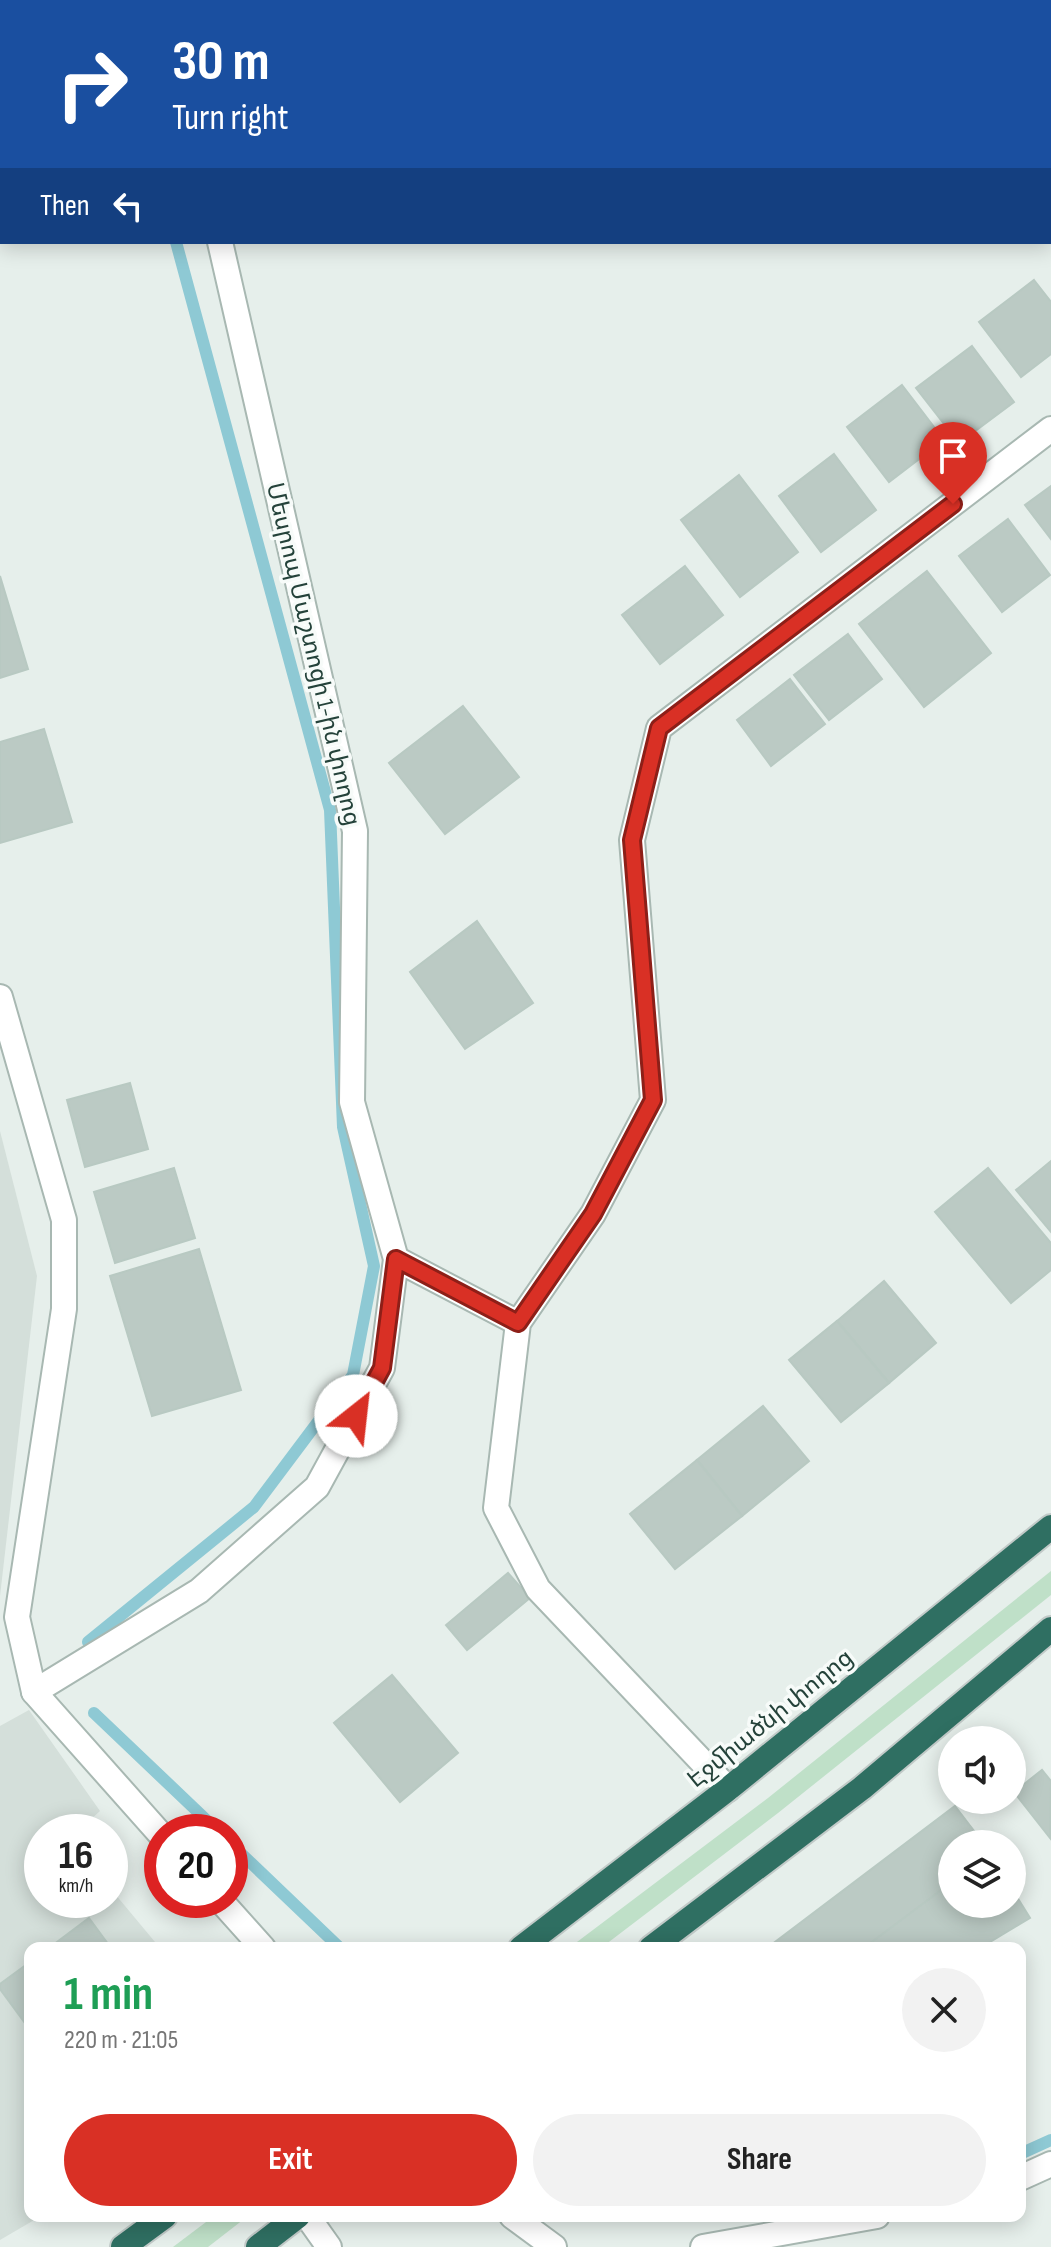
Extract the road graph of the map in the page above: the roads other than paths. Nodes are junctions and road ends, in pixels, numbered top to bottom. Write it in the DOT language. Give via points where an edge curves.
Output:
graph roads {
  1 [pos="220,244"];
  2 [pos="1051,429"];
  3 [pos="0,997"];
  4 [pos="396,1259"];
  5 [pos="518,1323"];
  6 [pos="1051,1527"];
  7 [pos="1051,1629"];
  8 [pos="34,1692"];
  9 [pos="728,1789"];
  10 [pos="144,1816"];
  11 [pos="236,1918"];
  12 [pos="258,1942"];
  13 [pos="529,1942"];
  14 [pos="659,1942"];
  15 [pos="1051,2164"];
  16 [pos="1026,2175"];
  17 [pos="157,2222"];
  18 [pos="290,2222"];
  19 [pos="311,2222"];
  20 [pos="520,2222"];
  21 [pos="843,2222"];
  22 [pos="123,2247"];
  23 [pos="258,2247"];
  24 [pos="329,2247"];
  25 [pos="554,2247"];
  26 [pos="703,2247"];
  1 -- 4 [label="street, Մեսրոպ Մաշտոցի 1-ին փողոց" via="355,831 352,1102"];
  2 -- 5 [label="street" via="659,728 632,840 653,1100 593,1214"];
  3 -- 8 [label="street" via="64,1220 64,1309 17,1617"];
  4 -- 5 [label="street"];
  4 -- 8 [label="street" via="382,1368 317,1487 199,1591"];
  5 -- 9 [label="street" via="496,1508 538,1589"];
  6 -- 9 [label="highway, Էջմիածնի փողոց"];
  7 -- 14 [label="highway" via="862,1788"];
  8 -- 10 [label="street"];
  9 -- 13 [label="highway, Էջմիածնի փողոց"];
  11 -- 12 [label="street"];
  15 -- 16 [label="street"];
  17 -- 22 [label="highway"];
  18 -- 23 [label="highway"];
  19 -- 24 [label="street"];
  20 -- 25 [label="street"];
  21 -- 26 [label="street"];
}
